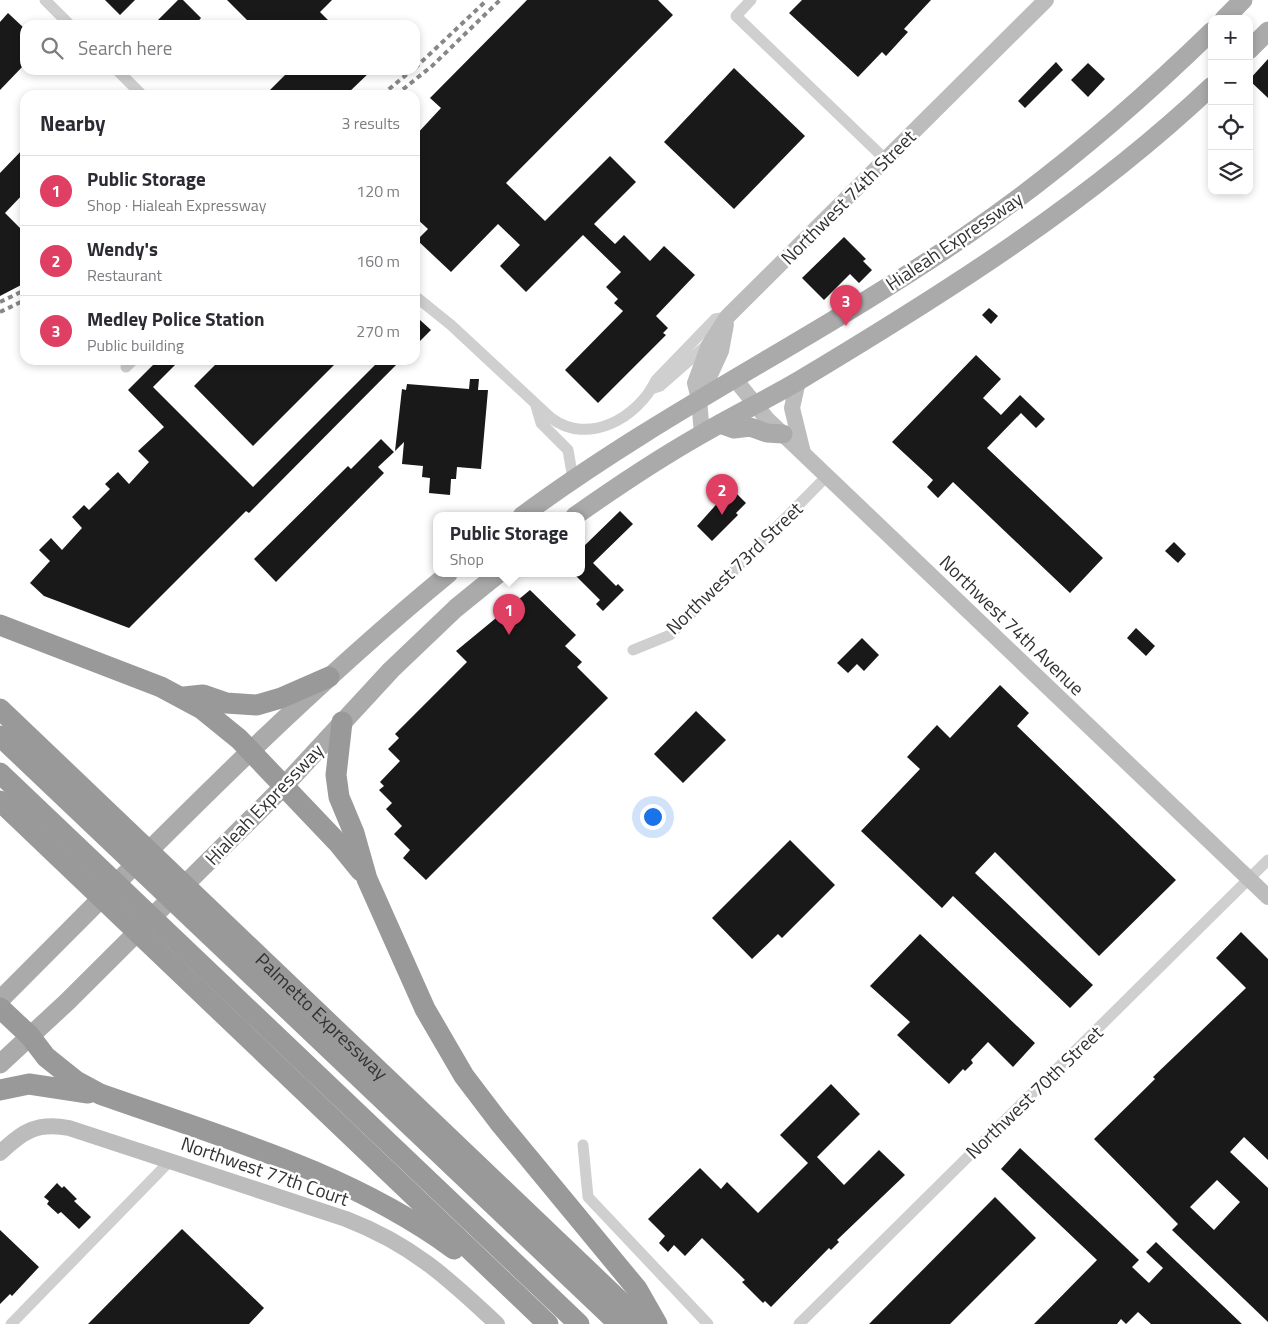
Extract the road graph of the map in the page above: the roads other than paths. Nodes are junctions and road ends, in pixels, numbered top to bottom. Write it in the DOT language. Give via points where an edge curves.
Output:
graph roads {
  1 [pos="45,0"];
  2 [pos="752,0"];
  3 [pos="1046,0"];
  4 [pos="1243,0"];
  5 [pos="1228,15"];
  6 [pos="65,20"];
  7 [pos="1268,31"];
  8 [pos="1208,35"];
  9 [pos="1253,46"];
  10 [pos="122,75"];
  11 [pos="1208,89"];
  12 [pos="137,90"];
  13 [pos="886,160"];
  14 [pos="420,300"];
  15 [pos="726,324"];
  16 [pos="711,342"];
  17 [pos="734,378"];
  18 [pos="798,381"];
  19 [pos="651,390"];
  20 [pos="699,399"];
  21 [pos="536,404"];
  22 [pos="755,405"];
  23 [pos="720,424"];
  24 [pos="702,434"];
  25 [pos="783,434"];
  26 [pos="803,453"];
  27 [pos="827,476"];
  28 [pos="573,479"];
  29 [pos="528,512"];
  30 [pos="581,512"];
  31 [pos="445,577"];
  32 [pos="494,577"];
  33 [pos="0,625"];
  34 [pos="633,650"];
  35 [pos="329,677"];
  36 [pos="182,697"];
  37 [pos="0,709"];
  38 [pos="342,722"];
  39 [pos="0,736"];
  40 [pos="249,751"];
  41 [pos="0,773"];
  42 [pos="283,787"];
  43 [pos="0,801"];
  44 [pos="123,839"];
  45 [pos="1268,860"];
  46 [pos="89,873"];
  47 [pos="367,878"];
  48 [pos="1250,879"];
  49 [pos="1268,897"];
  50 [pos="198,910"];
  51 [pos="164,944"];
  52 [pos="0,1000"];
  53 [pos="0,1008"];
  54 [pos="30,1036"];
  55 [pos="3,1061"];
  56 [pos="0,1090"];
  57 [pos="100,1094"];
  58 [pos="583,1146"];
  59 [pos="0,1153"];
  60 [pos="171,1160"];
  61 [pos="523,1300"];
  62 [pos="11,1324"];
  63 [pos="497,1324"];
  64 [pos="548,1324"];
  65 [pos="579,1324"];
  66 [pos="619,1324"];
  67 [pos="644,1324"];
  68 [pos="657,1324"];
  69 [pos="708,1324"];
  70 [pos="799,1324"];
  1 -- 6 [label="street"];
  2 -- 13 [label="street" via="736,16"];
  3 -- 13 [label="street, Northwest 74th Street"];
  4 -- 5 [label="main road"];
  7 -- 9 [label="main road"];
  8 -- 17 [label="main road, Hialeah Expressway" via="1114,122 1024,195 946,249"];
  10 -- 12 [label="street"];
  11 -- 18 [label="main road, Hialeah Expressway" via="1125,162 1001,255"];
  13 -- 15 [label="street, Northwest 74th Street"];
  14 -- 21 [label="street"];
  15 -- 16 [label="street"];
  15 -- 19 [label="street, Northwest 74th Street" via="716,319 656,380"];
  15 -- 20 [label="street" via="721,351"];
  16 -- 19 [label="street, Northwest 74th Street"];
  16 -- 20 [label="street" via="694,383"];
  17 -- 20 [label="main road, Hialeah Expressway"];
  17 -- 22 [label="street, Northwest 74th Avenue"];
  18 -- 22 [label="main road, Hialeah Expressway"];
  18 -- 26 [label="street" via="792,408"];
  19 -- 21 [label="street, Northwest 74th Street" via="614,423 589,430 559,424"];
  20 -- 24 [label="street"];
  20 -- 28 [label="main road, Hialeah Expressway"];
  21 -- 28 [label="street" via="541,424 568,450"];
  22 -- 23 [label="main road, Hialeah Expressway"];
  22 -- 25 [label="street, Northwest 74th Avenue"];
  23 -- 24 [label="main road, Hialeah Expressway"];
  23 -- 25 [label="main road" via="734,429 750,427"];
  24 -- 30 [label="main road, Hialeah Expressway"];
  25 -- 26 [label="street, Northwest 74th Avenue"];
  26 -- 27 [label="street, Northwest 74th Avenue"];
  27 -- 34 [label="street, Northwest 73rd Street" via="670,635"];
  27 -- 48 [label="street, Northwest 74th Avenue"];
  28 -- 29 [label="main road, Hialeah Expressway"];
  31 -- 35 [label="main road"];
  32 -- 38 [label="main road, Hialeah Expressway" via="429,633"];
  33 -- 36 [label="highway"];
  35 -- 36 [label="highway" via="256,705 232,704 203,695"];
  35 -- 40 [label="main road"];
  36 -- 40 [label="highway" via="220,722"];
  37 -- 44 [label="highway, Palmetto Expressway"];
  38 -- 42 [label="main road, Hialeah Expressway"];
  38 -- 47 [label="highway" via="336,775 339,797"];
  39 -- 44 [label="highway"];
  40 -- 42 [label="highway"];
  40 -- 52 [label="main road"];
  41 -- 46 [label="highway"];
  42 -- 47 [label="highway"];
  42 -- 54 [label="main road, Hialeah Expressway"];
  43 -- 46 [label="highway"];
  44 -- 50 [label="highway, Palmetto Expressway"];
  45 -- 48 [label="street, Northwest 70th Street"];
  46 -- 51 [label="highway"];
  47 -- 68 [label="highway" via="424,1008 464,1076 637,1289"];
  48 -- 49 [label="street, Northwest 74th Avenue"];
  48 -- 70 [label="street, Northwest 70th Street"];
  50 -- 66 [label="highway"];
  50 -- 67 [label="highway, Palmetto Expressway"];
  51 -- 61 [label="highway"];
  51 -- 65 [label="highway"];
  53 -- 54 [label="highway"];
  54 -- 55 [label="main road"];
  54 -- 57 [label="highway" via="46,1057 76,1082"];
  56 -- 57 [label="highway" via="29,1084"];
  57 -- 61 [label="highway" via="346,1184 433,1234"];
  58 -- 69 [label="street" via="588,1197"];
  59 -- 60 [label="street, Northwest 77th Court" via="24,1133 50,1125 94,1134"];
  60 -- 62 [label="street"];
  60 -- 63 [label="street, Northwest 77th Court" via="382,1234 434,1267"];
  61 -- 64 [label="highway"];
}
